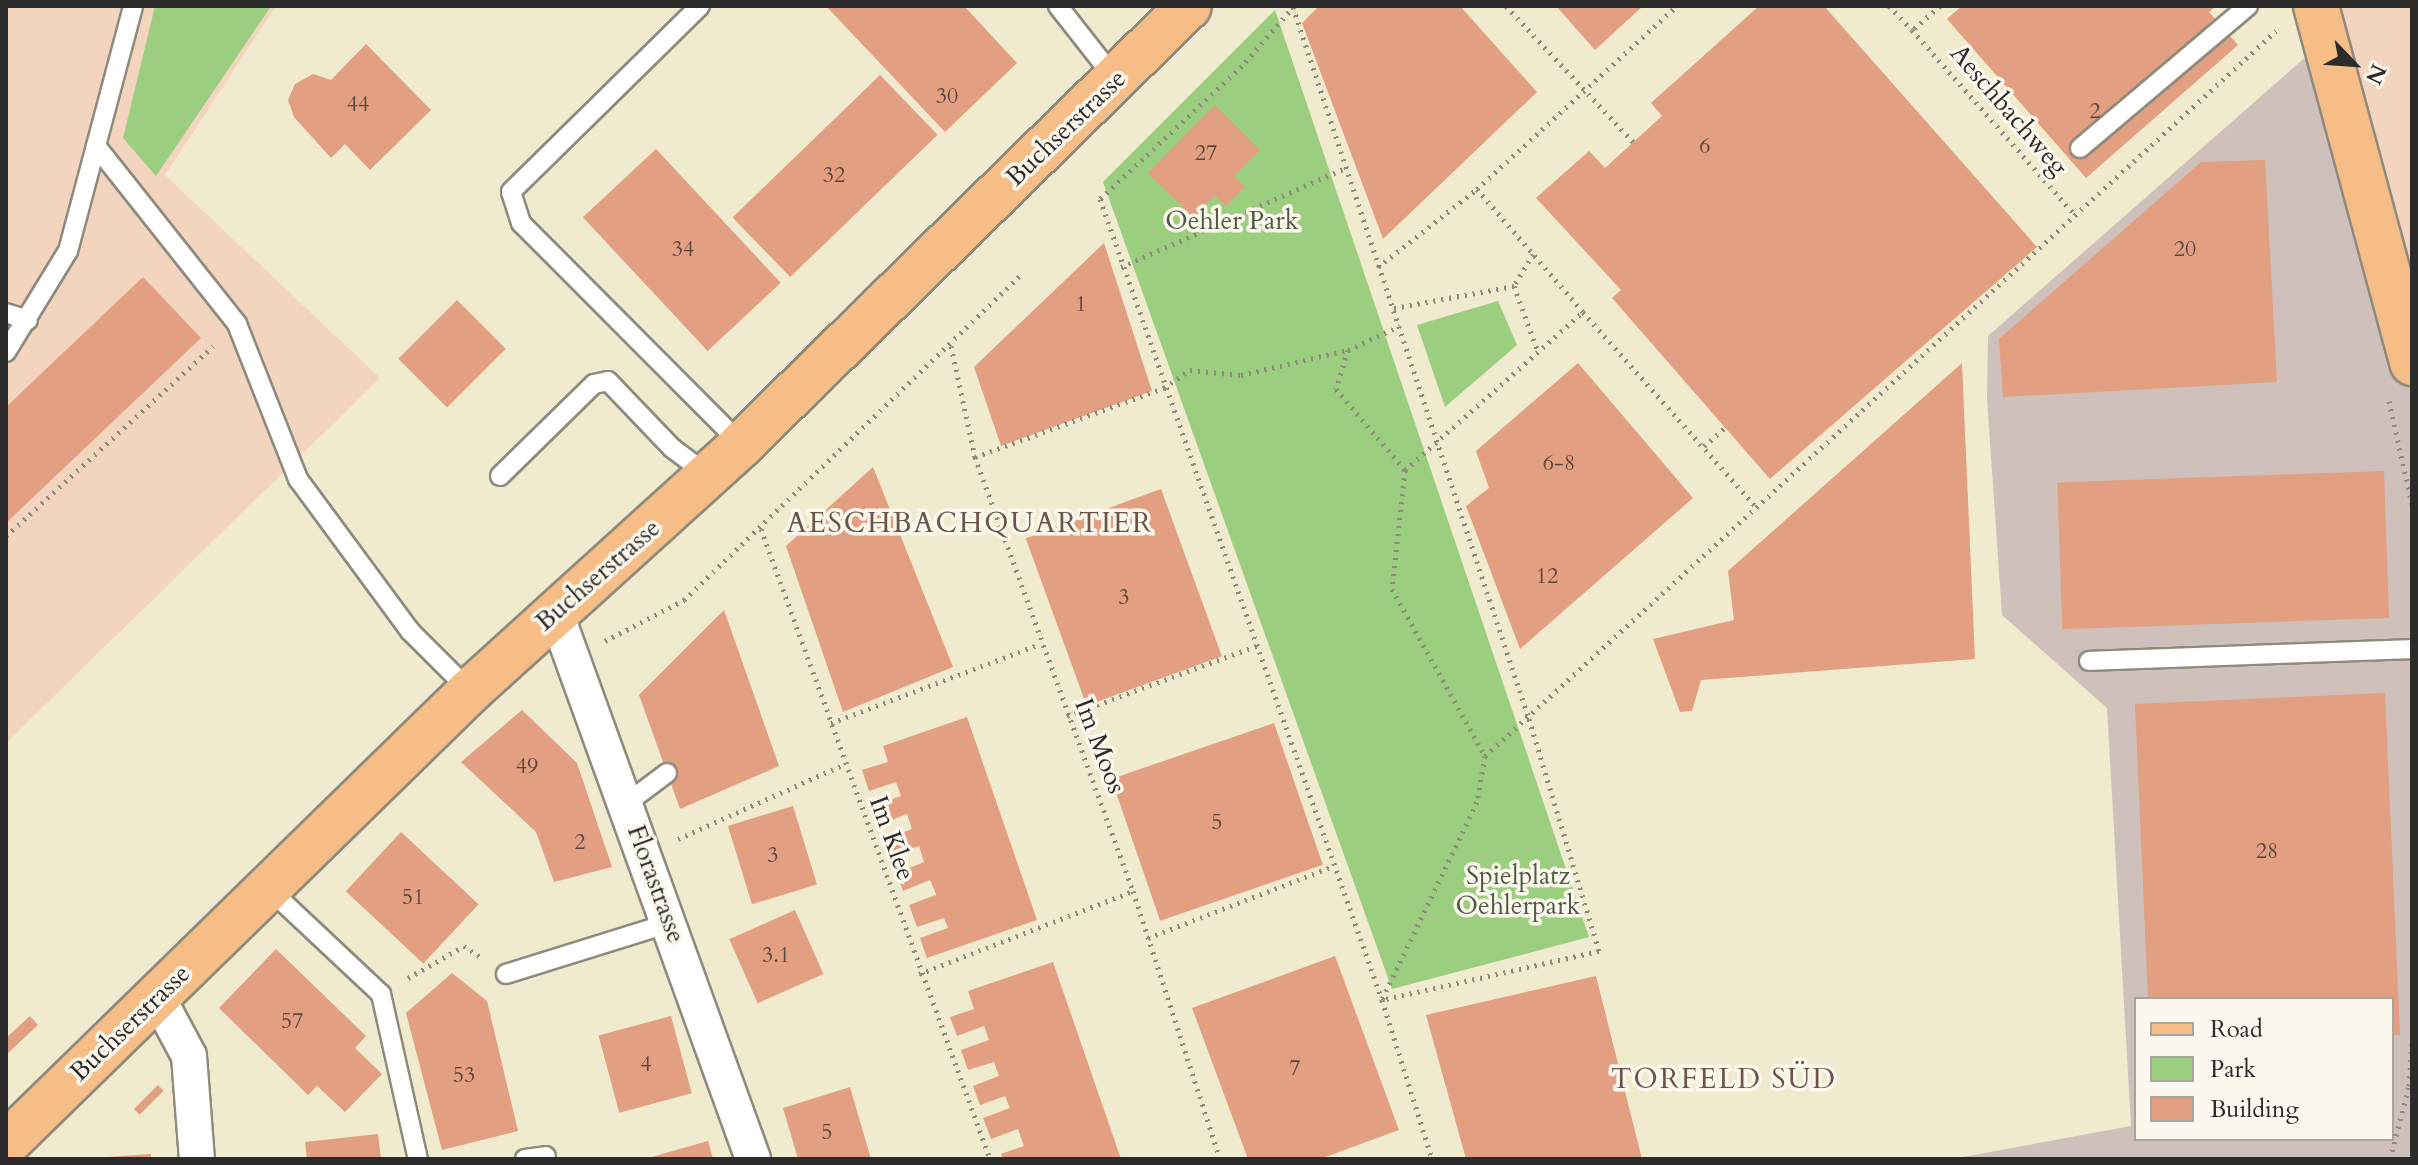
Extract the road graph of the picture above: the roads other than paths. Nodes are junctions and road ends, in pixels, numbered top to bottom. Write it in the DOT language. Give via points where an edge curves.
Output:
graph roads {
  1 [pos="133,6"];
  2 [pos="700,6"];
  3 [pos="1058,6"];
  4 [pos="1189,6"];
  5 [pos="2248,6"];
  6 [pos="2301,14"];
  7 [pos="1116,80"];
  8 [pos="96,146"];
  9 [pos="2080,148"];
  10 [pos="6,313"];
  11 [pos="28,320"];
  12 [pos="6,352"];
  13 [pos="2412,363"];
  14 [pos="741,445"];
  15 [pos="708,475"];
  16 [pos="500,476"];
  17 [pos="555,611"];
  18 [pos="2412,649"];
  19 [pos="2089,661"];
  20 [pos="470,691"];
  21 [pos="667,773"];
  22 [pos="627,803"];
  23 [pos="268,888"];
  24 [pos="670,923"];
  25 [pos="506,974"];
  26 [pos="157,996"];
  27 [pos="6,1144"];
  28 [pos="546,1156"];
  29 [pos="197,1159"];
  30 [pos="418,1159"];
  31 [pos="525,1159"];
  32 [pos="753,1159"];
  1 -- 8 [label="lane"];
  2 -- 14 [label="lane" via="511,192 521,223"];
  3 -- 7 [label="lane"];
  4 -- 7 [label="main road, Buchserstrasse"];
  5 -- 9 [label="lane"];
  6 -- 13 [label="main road"];
  7 -- 14 [label="main road, Buchserstrasse"];
  8 -- 11 [label="lane" via="68,251"];
  8 -- 20 [label="lane" via="237,324 298,479 410,631"];
  10 -- 11 [label="lane"];
  11 -- 12 [label="lane"];
  14 -- 15 [label="main road, Buchserstrasse"];
  15 -- 16 [label="lane" via="672,448 608,381 594,384"];
  15 -- 17 [label="main road, Buchserstrasse" via="632,548"];
  17 -- 20 [label="main road, Buchserstrasse"];
  17 -- 22 [label="street, Florastrasse"];
  18 -- 19 [label="lane"];
  20 -- 23 [label="main road, Buchserstrasse"];
  21 -- 22 [label="lane"];
  22 -- 24 [label="street, Florastrasse"];
  23 -- 26 [label="main road, Buchserstrasse"];
  23 -- 30 [label="lane" via="381,994"];
  24 -- 25 [label="lane"];
  24 -- 32 [label="street, Florastrasse"];
  26 -- 27 [label="main road, Buchserstrasse"];
  26 -- 29 [label="street" via="189,1056"];
  28 -- 31 [label="lane"];
}
